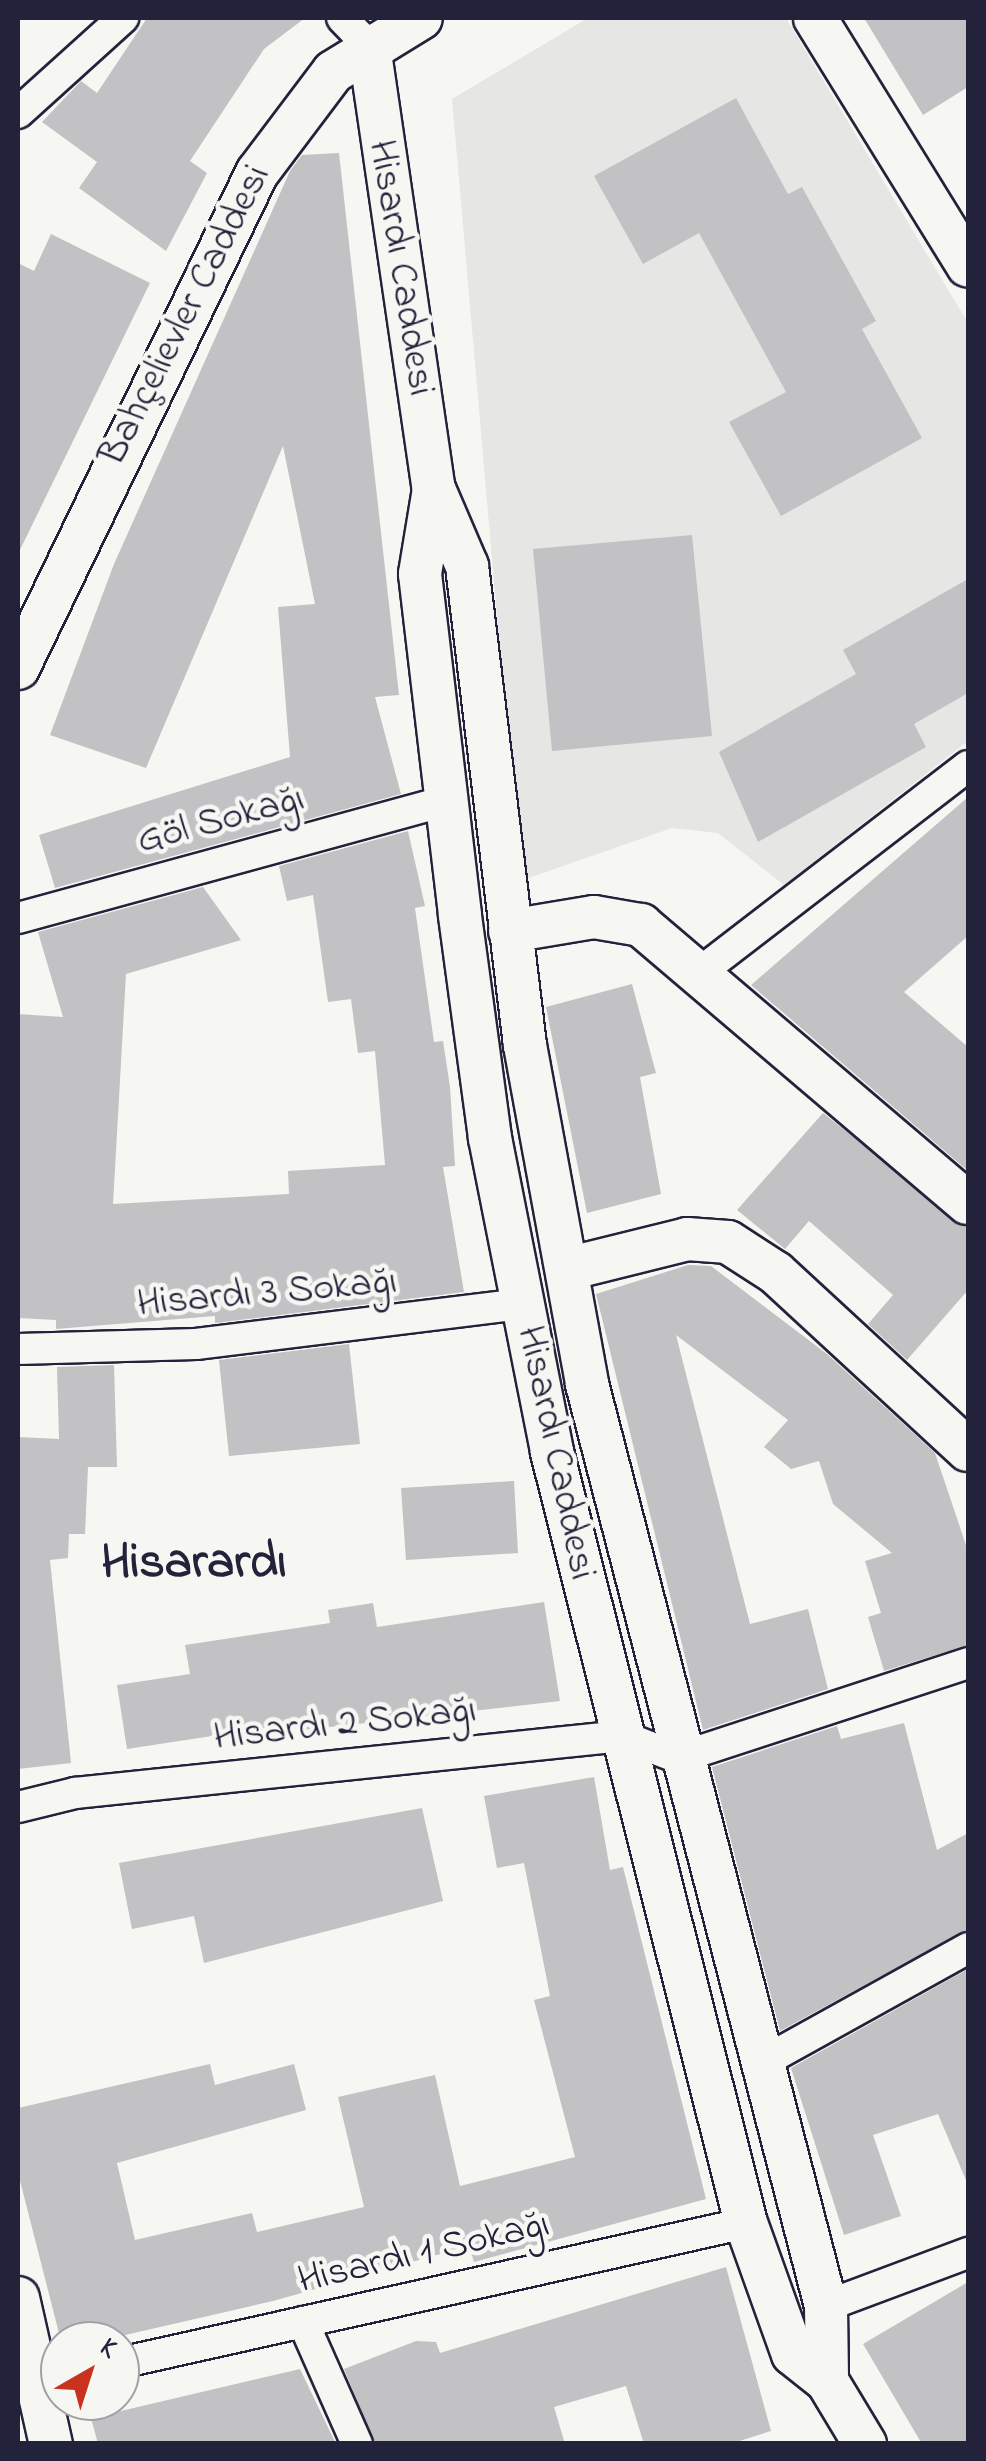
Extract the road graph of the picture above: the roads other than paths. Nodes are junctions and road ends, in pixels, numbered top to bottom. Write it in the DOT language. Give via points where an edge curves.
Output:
graph roads {
  1 [pos="123,18"];
  2 [pos="421,18"];
  3 [pos="816,18"];
  4 [pos="356,32"];
  5 [pos="18,114"];
  6 [pos="968,266"];
  7 [pos="434,489"];
  8 [pos="18,668"];
  9 [pos="968,766"];
  10 [pos="446,801"];
  11 [pos="18,918"];
  12 [pos="510,931"];
  13 [pos="703,970"];
  14 [pos="968,1203"];
  15 [pos="567,1269"];
  16 [pos="522,1304"];
  17 [pos="18,1349"];
  18 [pos="968,1450"];
  19 [pos="968,1663"];
  20 [pos="622,1736"];
  21 [pos="678,1758"];
  22 [pos="18,1808"];
  23 [pos="968,1948"];
  24 [pos="759,2064"];
  25 [pos="746,2223"];
  26 [pos="968,2253"];
  27 [pos="18,2298"];
  28 [pos="826,2306"];
  29 [pos="303,2322"];
  30 [pos="40,2357"];
  31 [pos="140,2359"];
  32 [pos="828,2381"];
  33 [pos="357,2444"];
  34 [pos="865,2444"];
  1 -- 5 [label="street"];
  2 -- 4 [label="street, Bahçelievler Caddesi"];
  3 -- 6 [label="street"];
  4 -- 7 [label="street, Hisardı Caddesi"];
  4 -- 8 [label="street, Bahçelievler Caddesi" via="257,173"];
  7 -- 10 [label="street, Hisardı Caddesi" via="420,574"];
  7 -- 12 [label="street, Hisardı Caddesi" via="467,566"];
  9 -- 13 [label="street"];
  10 -- 11 [label="street, Göl Sokağı"];
  10 -- 16 [label="street, Hisardı Caddesi"];
  12 -- 13 [label="street" via="620,919"];
  12 -- 15 [label="street, Hisardı Caddesi"];
  13 -- 14 [label="street"];
  15 -- 18 [label="street" via="687,1239 738,1246"];
  15 -- 21 [label="street, Hisardı Caddesi"];
  16 -- 17 [label="street, Hisardı 3 Sokağı" via="196,1344"];
  16 -- 20 [label="street, Hisardı Caddesi"];
  19 -- 21 [label="street"];
  20 -- 21 [label="street, Hisardı 2 Sokağı"];
  20 -- 22 [label="street, Hisardı 2 Sokağı" via="75,1793"];
  20 -- 25 [label="street, Hisardı Caddesi"];
  21 -- 24 [label="street, Hisardı Caddesi"];
  23 -- 24 [label="street"];
  24 -- 28 [label="street, Hisardı Caddesi"];
  25 -- 29 [label="street, Hisardı 1 Sokağı"];
  25 -- 32 [label="street, Hisardı Caddesi" via="786,2340"];
  26 -- 28 [label="street"];
  27 -- 30 [label="street"];
  28 -- 32 [label="street, Hisardı Caddesi"];
  29 -- 31 [label="street, Hisardı 1 Sokağı"];
  29 -- 33 [label="street"];
  32 -- 34 [label="street, Hisardı Caddesi"];
}
